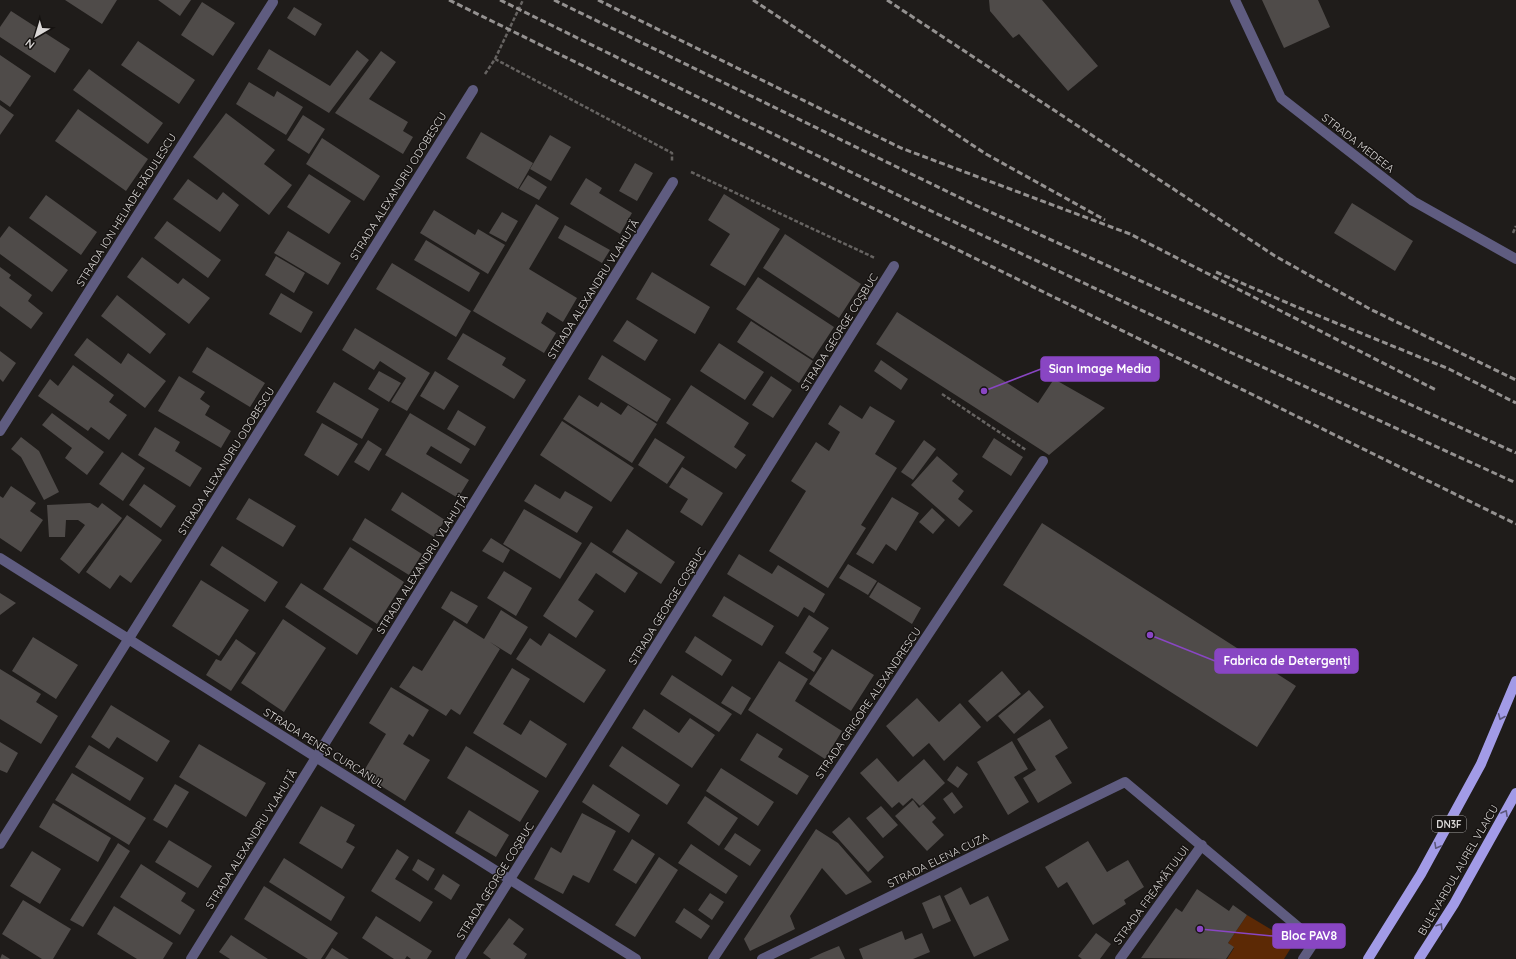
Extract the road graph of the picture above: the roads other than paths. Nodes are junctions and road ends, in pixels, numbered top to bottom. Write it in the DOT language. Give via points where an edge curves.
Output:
graph roads {
  1 [pos="1235,0"];
  2 [pos="273,2"];
  3 [pos="473,90"];
  4 [pos="674,182"];
  5 [pos="1516,259"];
  6 [pos="894,266"];
  7 [pos="0,431"];
  8 [pos="1043,461"];
  9 [pos="0,558"];
  10 [pos="129,639"];
  11 [pos="1516,681"];
  12 [pos="316,758"];
  13 [pos="1516,793"];
  14 [pos="0,844"];
  15 [pos="1202,845"];
  16 [pos="510,880"];
  17 [pos="191,959"];
  18 [pos="460,959"];
  19 [pos="636,959"];
  20 [pos="714,959"];
  21 [pos="762,959"];
  22 [pos="1120,959"];
  23 [pos="1303,959"];
  24 [pos="1368,959"];
  25 [pos="1420,959"];
  1 -- 5 [label="street, STRADA MEDEEA" via="1281,98 1413,201"];
  2 -- 7 [label="street, STRADA ION HELIADE RĂDULESCU"];
  3 -- 10 [label="street, STRADA ALEXANDRU ODOBESCU"];
  4 -- 12 [label="street, STRADA ALEXANDRU VLAHUȚĂ"];
  6 -- 16 [label="street, STRADA GEORGE COȘBUC"];
  8 -- 20 [label="street, STRADA GRIGORE ALEXANDRESCU"];
  9 -- 10 [label="street, STRADA PENEȘ CURCANUL"];
  10 -- 12 [label="street, STRADA PENEȘ CURCANUL"];
  10 -- 14 [label="street, STRADA ALEXANDRU ODOBESCU"];
  11 -- 24 [label="main road, DN3F, one-way" via="1481,764 1421,874"];
  12 -- 16 [label="street, STRADA PENEȘ CURCANUL"];
  12 -- 17 [label="street, STRADA ALEXANDRU VLAHUȚĂ"];
  25 -- 13 [label="main road, BULEVARDUL AUREL VLAICU, one-way"];
  15 -- 21 [label="street, STRADA ELENA CUZA" via="1125,782"];
  15 -- 22 [label="street, STRADA FREAMĂTULUI"];
  15 -- 23 [label="street" via="1315,941"];
  16 -- 18 [label="street, STRADA GEORGE COȘBUC"];
  16 -- 19 [label="street, STRADA PENEȘ CURCANUL"];
}
